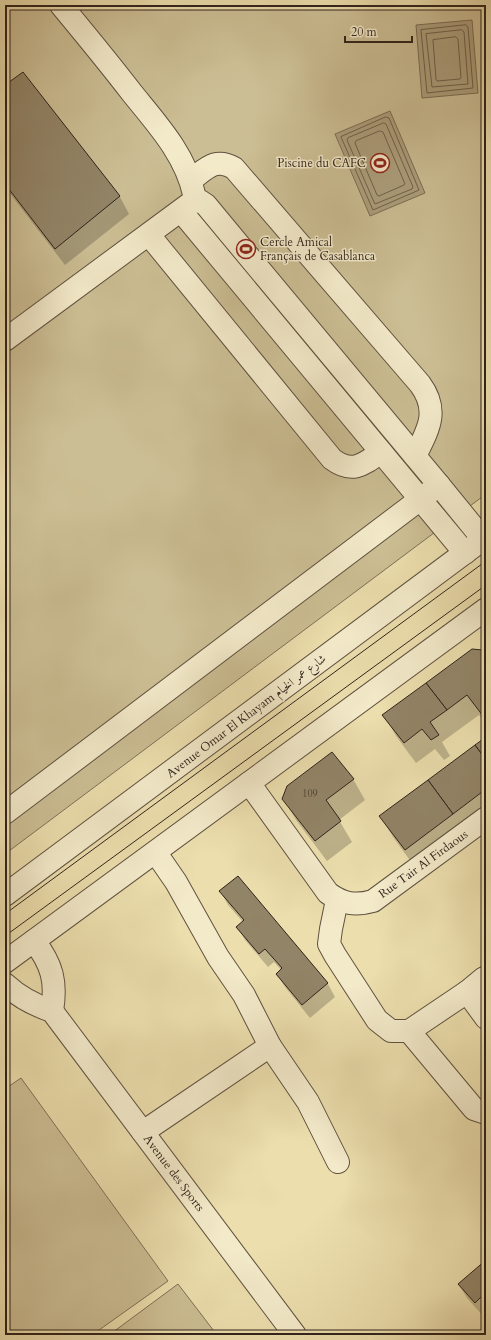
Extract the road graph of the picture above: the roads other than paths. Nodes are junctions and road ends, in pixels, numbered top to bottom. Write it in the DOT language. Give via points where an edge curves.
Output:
graph roads {
  1 [pos="61,5"];
  2 [pos="189,197"];
  3 [pos="148,235"];
  4 [pos="235,240"];
  5 [pos="217,255"];
  6 [pos="5,340"];
  7 [pos="328,352"];
  8 [pos="310,367"];
  9 [pos="381,452"];
  10 [pos="415,456"];
  11 [pos="439,485"];
  12 [pos="421,500"];
  13 [pos="484,538"];
  14 [pos="465,553"];
  15 [pos="484,615"];
  16 [pos="249,783"];
  17 [pos="5,813"];
  18 [pos="486,818"];
  19 [pos="156,853"];
  20 [pos="5,895"];
  21 [pos="337,900"];
  22 [pos="34,941"];
  23 [pos="5,962"];
  24 [pos="484,978"];
  25 [pos="5,984"];
  26 [pos="468,992"];
  27 [pos="52,1011"];
  28 [pos="486,1018"];
  29 [pos="409,1031"];
  30 [pos="270,1046"];
  31 [pos="486,1113"];
  32 [pos="143,1132"];
  33 [pos="338,1162"];
  34 [pos="295,1335"];
  1 -- 2 [label="street" via="168,138 177,152"];
  2 -- 3 [label="street"];
  2 -- 4 [label="street" via="203,203"];
  2 -- 5 [label="street"];
  2 -- 10 [label="street" via="213,164 220,162 234,168 420,384 429,398 430,424"];
  3 -- 6 [label="street"];
  3 -- 9 [label="street" via="332,459 348,467 357,467"];
  4 -- 5 [label="street"];
  4 -- 7 [label="street"];
  5 -- 8 [label="street"];
  7 -- 8 [label="street"];
  7 -- 10 [label="street"];
  8 -- 9 [label="street"];
  9 -- 12 [label="street"];
  10 -- 11 [label="street"];
  11 -- 12 [label="street"];
  11 -- 13 [label="street"];
  12 -- 14 [label="street"];
  12 -- 17 [label="street"];
  13 -- 14 [label="street, Avenue Omar El Khayam شارع عمر الخيام"];
  14 -- 20 [label="street, Avenue Omar El Khayam شارع عمر الخيام"];
  15 -- 16 [label="street"];
  16 -- 19 [label="street"];
  16 -- 21 [label="street" via="328,893"];
  18 -- 21 [label="street, Rue Tair Al Firdaous" via="373,901 362,904"];
  19 -- 22 [label="street"];
  19 -- 30 [label="street" via="244,996"];
  21 -- 29 [label="street" via="329,944 335,955 376,1020 391,1031"];
  22 -- 23 [label="street"];
  22 -- 27 [label="street" via="50,966 54,981"];
  24 -- 26 [label="street"];
  25 -- 27 [label="street" via="25,1000"];
  26 -- 28 [label="street"];
  26 -- 29 [label="street"];
  27 -- 32 [label="street, Avenue des Sports"];
  29 -- 31 [label="street" via="474,1109"];
  30 -- 32 [label="street"];
  30 -- 33 [label="street" via="308,1102"];
  32 -- 34 [label="street, Avenue des Sports"];
}
